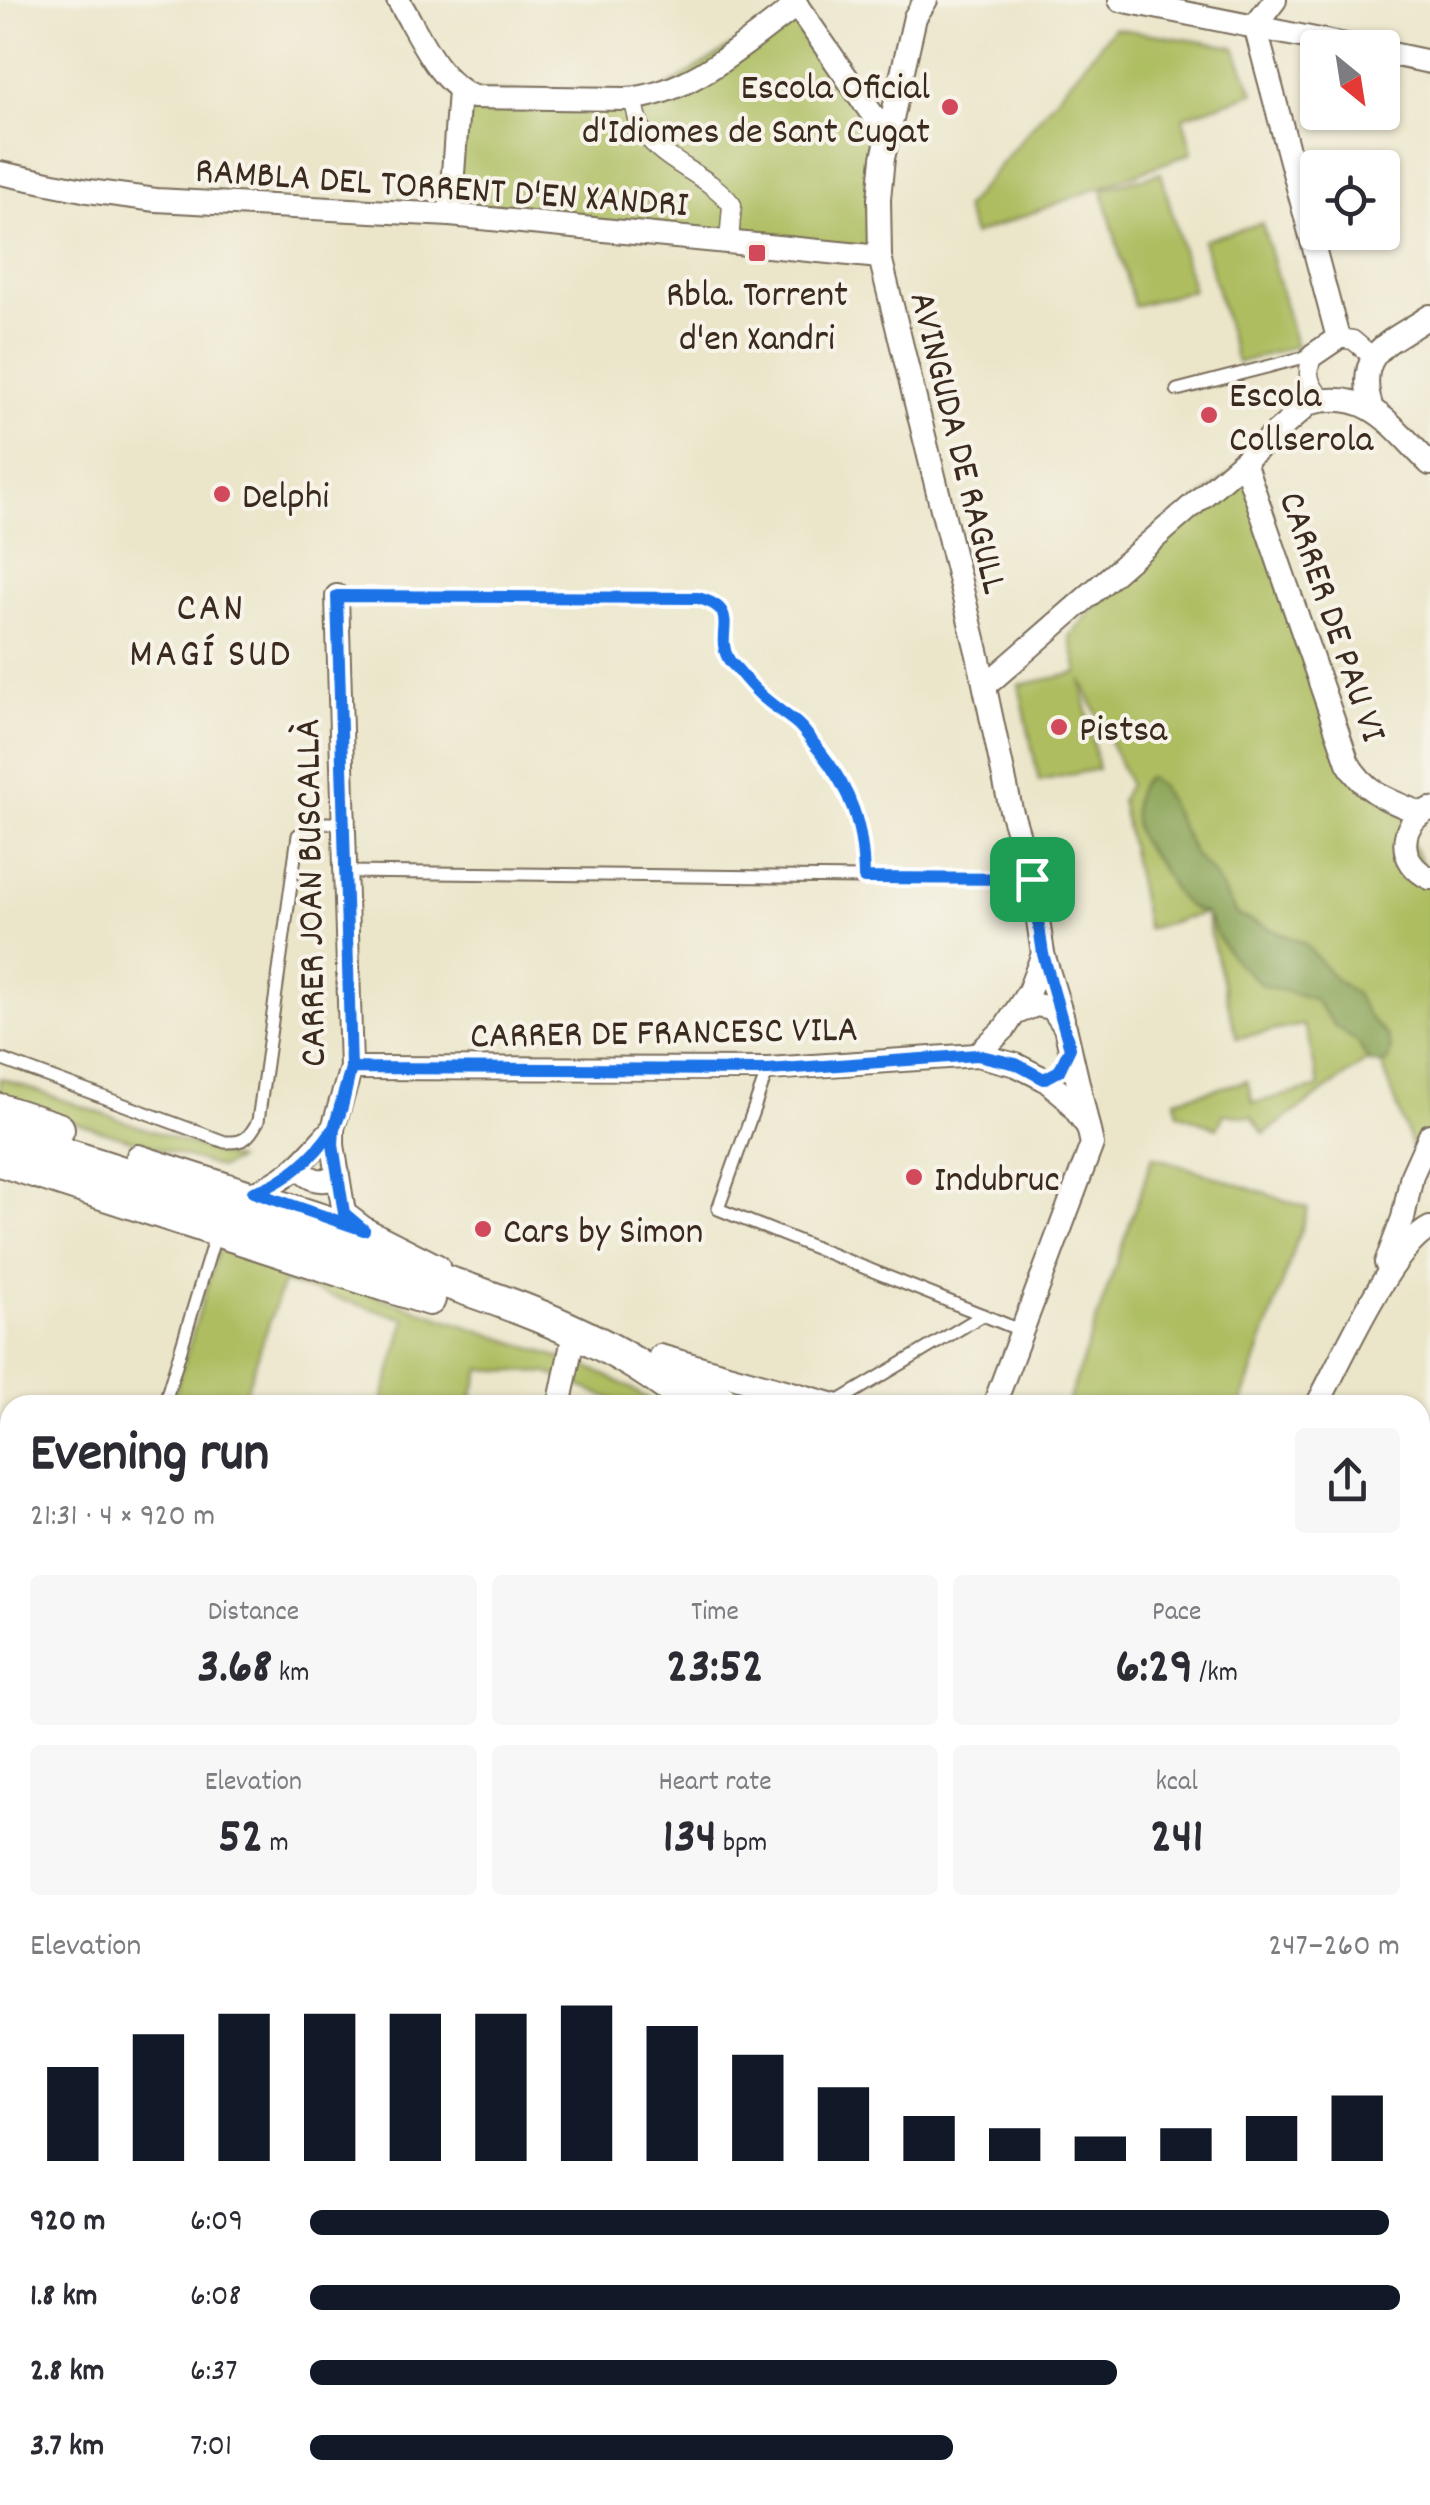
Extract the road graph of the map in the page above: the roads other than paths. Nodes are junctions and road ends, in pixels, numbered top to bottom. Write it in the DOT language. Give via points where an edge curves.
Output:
graph roads {
  1 [pos="398,0"];
  2 [pos="926,0"];
  3 [pos="1120,0"];
  4 [pos="1276,0"];
  5 [pos="795,3"];
  6 [pos="1255,26"];
  7 [pos="1300,35"];
  8 [pos="1400,56"];
  9 [pos="1430,62"];
  10 [pos="466,94"];
  11 [pos="633,99"];
  12 [pos="888,137"];
  13 [pos="0,173"];
  14 [pos="450,215"];
  15 [pos="729,242"];
  16 [pos="880,257"];
  17 [pos="1430,316"];
  18 [pos="1338,338"];
  19 [pos="1313,355"];
  20 [pos="1373,357"];
  21 [pos="1177,390"];
  22 [pos="1324,399"];
  23 [pos="1371,406"];
  24 [pos="1244,462"];
  25 [pos="1430,464"];
  26 [pos="337,596"];
  27 [pos="985,686"];
  28 [pos="1425,811"];
  29 [pos="344,823"];
  30 [pos="345,872"];
  31 [pos="864,878"];
  32 [pos="1430,878"];
  33 [pos="1034,889"];
  34 [pos="1043,954"];
  35 [pos="1009,1021"];
  36 [pos="1068,1038"];
  37 [pos="977,1055"];
  38 [pos="0,1058"];
  39 [pos="1016,1064"];
  40 [pos="351,1068"];
  41 [pos="768,1070"];
  42 [pos="1044,1079"];
  43 [pos="0,1110"];
  44 [pos="1088,1127"];
  45 [pos="334,1128"];
  46 [pos="0,1134"];
  47 [pos="1430,1135"];
  48 [pos="138,1156"];
  49 [pos="0,1160"];
  50 [pos="1424,1160"];
  51 [pos="298,1167"];
  52 [pos="338,1178"];
  53 [pos="253,1192"];
  54 [pos="1409,1192"];
  55 [pos="1430,1220"];
  56 [pos="1430,1228"];
  57 [pos="217,1229"];
  58 [pos="364,1230"];
  59 [pos="1374,1300"];
  60 [pos="522,1308"];
  61 [pos="983,1315"];
  62 [pos="1022,1330"];
  63 [pos="587,1345"];
  64 [pos="660,1356"];
  65 [pos="167,1395"];
  66 [pos="562,1395"];
  67 [pos="679,1395"];
  68 [pos="714,1395"];
  69 [pos="801,1395"];
  70 [pos="849,1395"];
  71 [pos="998,1395"];
  72 [pos="1323,1395"];
  1 -- 10 [label="street" via="444,74"];
  2 -- 12 [label="street, AVINGUDA DE RAGULL" via="914,17"];
  3 -- 6 [label="street"];
  4 -- 6 [label="street"];
  5 -- 11 [label="street" via="694,78"];
  5 -- 12 [label="street"];
  6 -- 7 [label="street"];
  6 -- 18 [label="street"];
  8 -- 9 [label="street"];
  10 -- 11 [label="street"];
  10 -- 14 [label="street"];
  11 -- 15 [label="street" via="642,129 732,205"];
  12 -- 16 [label="street, AVINGUDA DE RAGULL" via="878,199"];
  13 -- 14 [label="street, RAMBLA DEL TORRENT D'EN XANDRI" via="156,200"];
  14 -- 15 [label="street, RAMBLA DEL TORRENT D'EN XANDRI"];
  15 -- 16 [label="street, RAMBLA DEL TORRENT D'EN XANDRI"];
  16 -- 27 [label="street, AVINGUDA DE RAGULL"];
  17 -- 20 [label="street"];
  18 -- 19 [label="street"];
  18 -- 20 [label="street" via="1353,340"];
  19 -- 21 [label="lane"];
  19 -- 22 [label="street" via="1310,382"];
  20 -- 23 [label="street" via="1365,376"];
  22 -- 23 [label="street"];
  22 -- 24 [label="street" via="1310,403"];
  23 -- 25 [label="street"];
  24 -- 27 [label="street"];
  24 -- 28 [label="street, CARRER DE PAU VI" via="1348,763 1374,794"];
  26 -- 29 [label="street, CARRER JOAN BUSCALLÀ"];
  26 -- 31 [label="lane" via="712,602 727,625 728,658 757,695 797,722 837,773 863,839"];
  27 -- 33 [label="street, AVINGUDA DE RAGULL"];
  28 -- 32 [label="street" via="1409,826 1404,844 1412,866"];
  29 -- 30 [label="street, CARRER JOAN BUSCALLÀ"];
  29 -- 38 [label="lane" via="316,823 298,835 258,1121 250,1137 225,1142"];
  30 -- 31 [label="lane"];
  30 -- 40 [label="street, CARRER JOAN BUSCALLÀ"];
  31 -- 33 [label="lane"];
  33 -- 34 [label="street"];
  34 -- 35 [label="street"];
  34 -- 36 [label="street"];
  35 -- 36 [label="street" via="1036,1005 1052,1008"];
  35 -- 37 [label="street"];
  35 -- 39 [label="street"];
  36 -- 42 [label="street" via="1059,1071"];
  36 -- 44 [label="street"];
  37 -- 39 [label="street, CARRER DE FRANCESC VILA"];
  37 -- 41 [label="street, CARRER DE FRANCESC VILA"];
  39 -- 42 [label="street"];
  40 -- 41 [label="street, CARRER DE FRANCESC VILA"];
  40 -- 45 [label="street, CARRER JOAN BUSCALLÀ"];
  41 -- 61 [label="lane" via="718,1210"];
  42 -- 44 [label="street"];
  43 -- 48 [label="main road"];
  44 -- 62 [label="street" via="1092,1144"];
  45 -- 51 [label="street, CARRER JOAN BUSCALLÀ"];
  45 -- 52 [label="street, CARRER JOAN BUSCALLÀ"];
  46 -- 60 [label="main road"];
  47 -- 50 [label="street"];
  48 -- 53 [label="street"];
  49 -- 57 [label="main road"];
  50 -- 54 [label="street"];
  51 -- 52 [label="street" via="320,1182"];
  51 -- 53 [label="street, CARRER JOAN BUSCALLÀ"];
  52 -- 58 [label="street, CARRER JOAN BUSCALLÀ" via="344,1213"];
  53 -- 58 [label="street"];
  54 -- 55 [label="street"];
  54 -- 59 [label="street"];
  56 -- 59 [label="street" via="1396,1260"];
  57 -- 63 [label="main road"];
  57 -- 65 [label="lane"];
  58 -- 60 [label="street"];
  59 -- 72 [label="street"];
  60 -- 63 [label="main road"];
  61 -- 62 [label="lane"];
  61 -- 70 [label="lane"];
  62 -- 71 [label="street"];
  63 -- 64 [label="main road"];
  63 -- 66 [label="street"];
  63 -- 67 [label="main road" via="641,1365"];
  64 -- 68 [label="main road"];
  64 -- 69 [label="street"];
}
